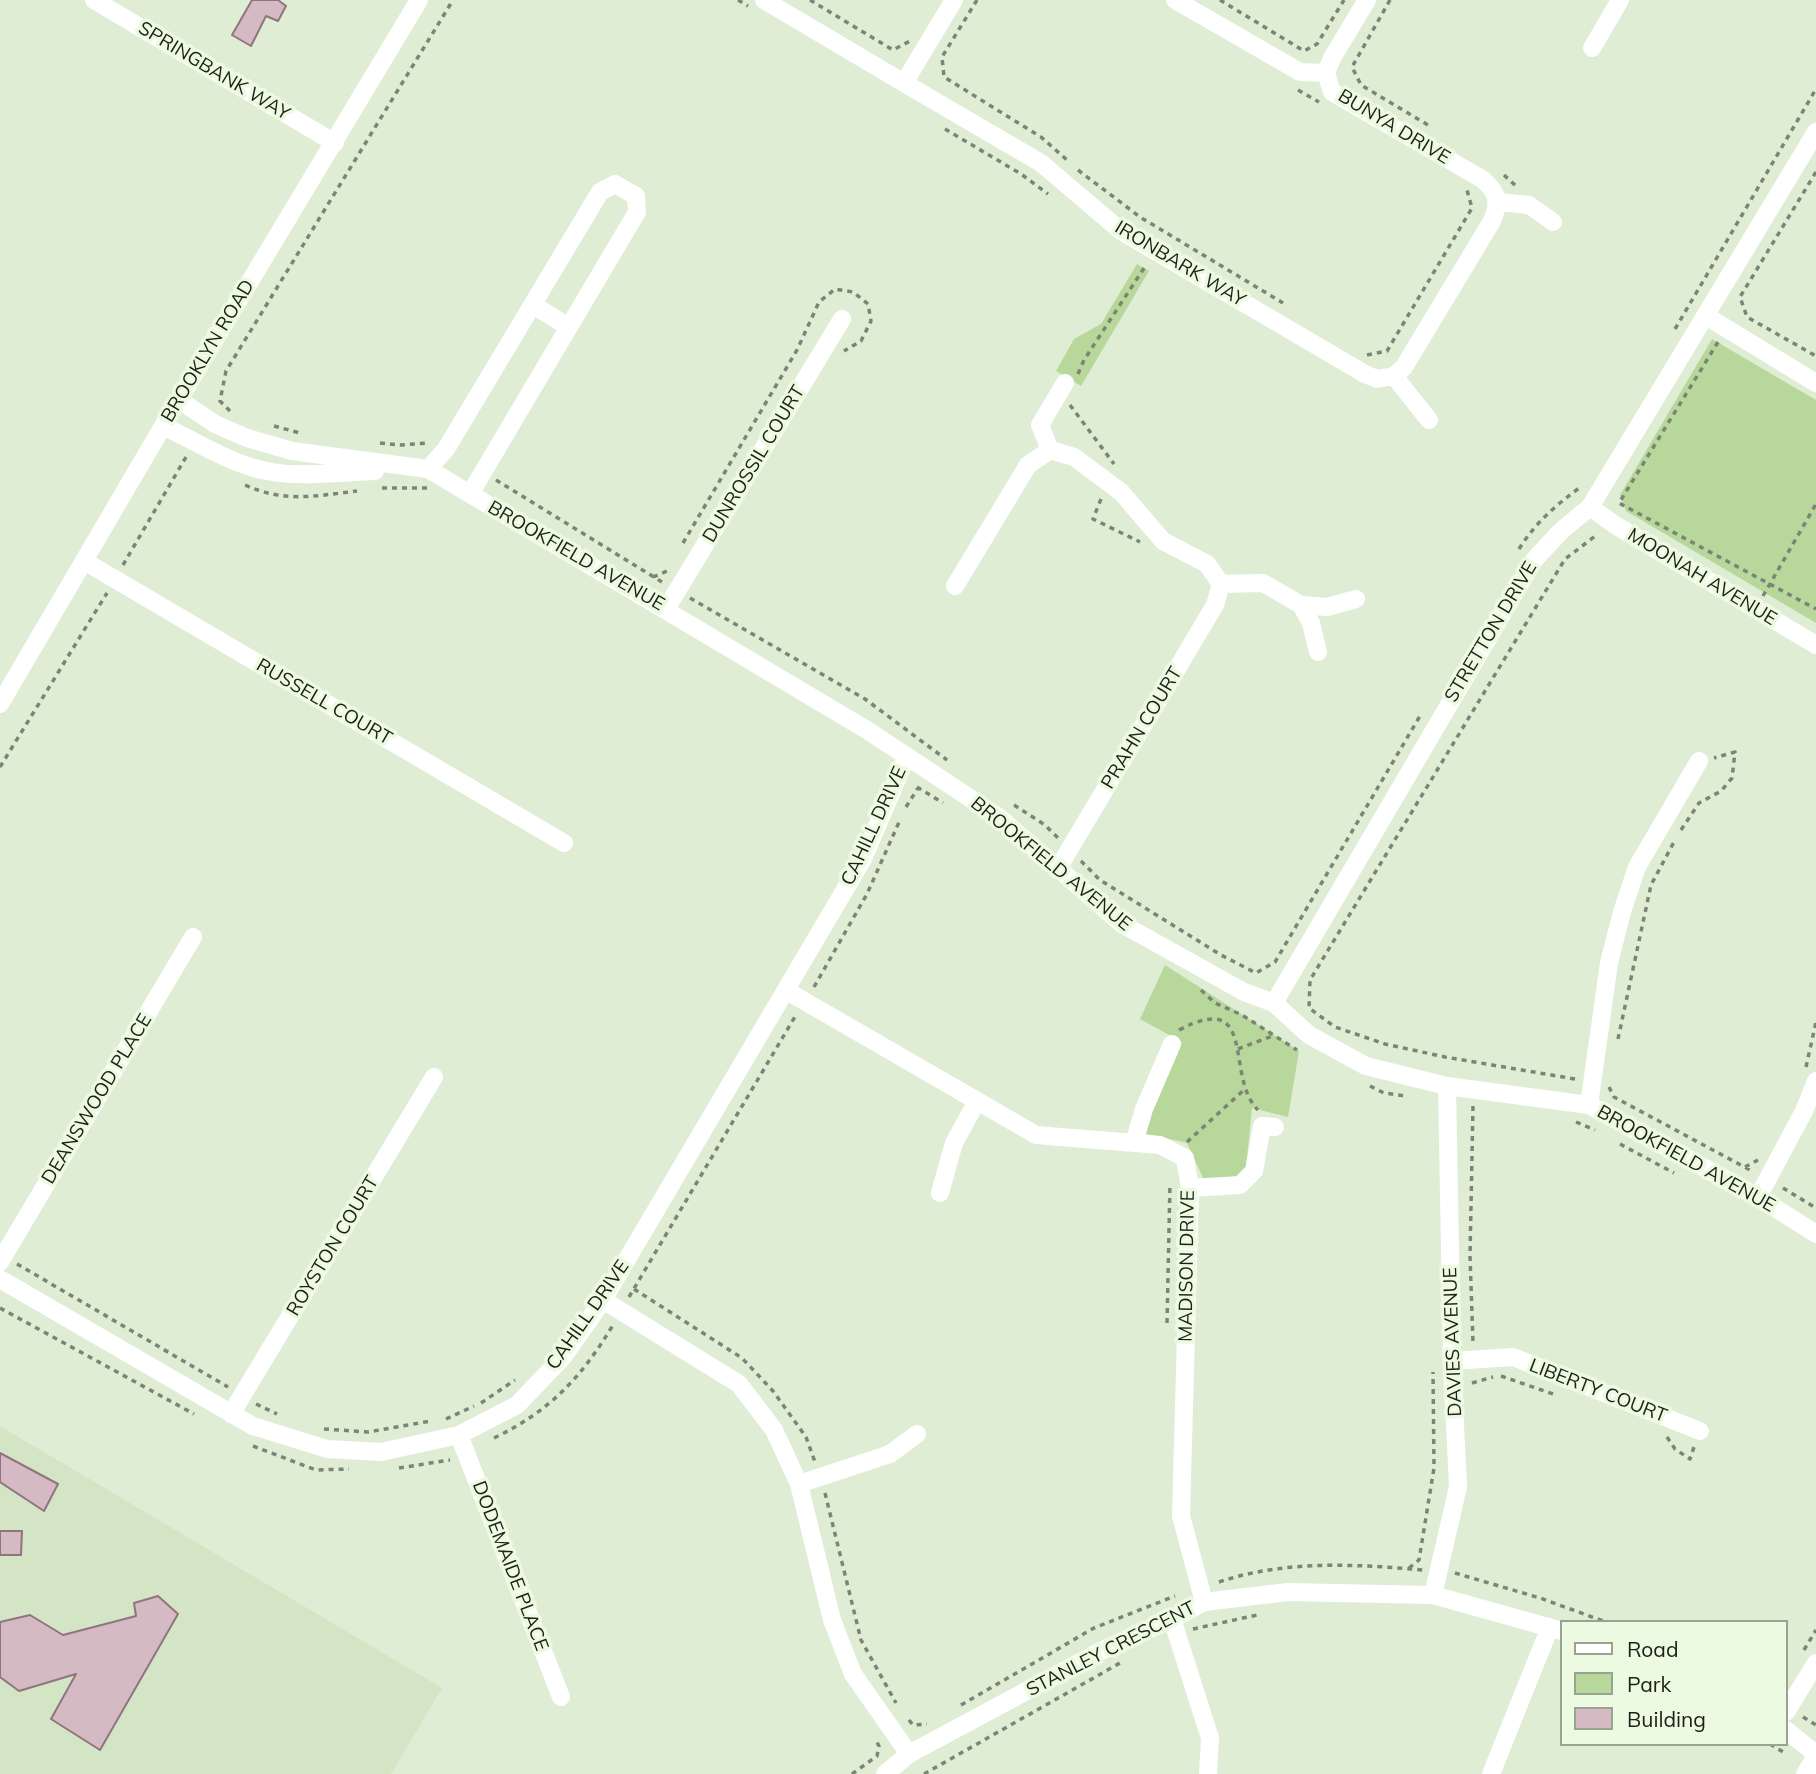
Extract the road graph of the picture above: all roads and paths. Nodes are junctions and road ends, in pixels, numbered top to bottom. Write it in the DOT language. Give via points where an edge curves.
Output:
graph roads {
  1 [pos="93,0"];
  2 [pos="419,0"];
  3 [pos="738,0"];
  4 [pos="810,0"];
  5 [pos="954,0"];
  6 [pos="977,0"];
  7 [pos="1175,0"];
  8 [pos="1220,0"];
  9 [pos="1344,0"];
  10 [pos="1367,0"];
  11 [pos="1390,0"];
  12 [pos="1620,0"];
  13 [pos="757,4"];
  14 [pos="911,40"];
  15 [pos="1592,48"];
  16 [pos="1326,73"];
  17 [pos="904,83"];
  18 [pos="1293,87"];
  19 [pos="1327,107"];
  20 [pos="1428,125"];
  21 [pos="940,127"];
  22 [pos="1816,132"];
  23 [pos="335,143"];
  24 [pos="1068,161"];
  25 [pos="1077,169"];
  26 [pos="1816,172"];
  27 [pos="1503,173"];
  28 [pos="1466,190"];
  29 [pos="1054,198"];
  30 [pos="1507,202"];
  31 [pos="1553,222"];
  32 [pos="1147,263"];
  33 [pos="533,305"];
  34 [pos="1288,307"];
  35 [pos="1706,316"];
  36 [pos="842,318"];
  37 [pos="569,327"];
  38 [pos="1717,342"];
  39 [pos="1357,348"];
  40 [pos="1816,356"];
  41 [pos="1394,376"];
  42 [pos="1816,383"];
  43 [pos="1069,388"];
  44 [pos="179,400"];
  45 [pos="1429,420"];
  46 [pos="163,426"];
  47 [pos="247,438"];
  48 [pos="1050,450"];
  49 [pos="194,458"];
  50 [pos="185,459"];
  51 [pos="240,464"];
  52 [pos="428,469"];
  53 [pos="239,482"];
  54 [pos="1108,483"];
  55 [pos="428,488"];
  56 [pos="376,489"];
  57 [pos="364,490"];
  58 [pos="470,494"];
  59 [pos="1816,504"];
  60 [pos="1590,507"];
  61 [pos="1599,533"];
  62 [pos="1149,547"];
  63 [pos="84,561"];
  64 [pos="1221,583"];
  65 [pos="1769,584"];
  66 [pos="955,586"];
  67 [pos="1356,599"];
  68 [pos="1301,605"];
  69 [pos="666,609"];
  70 [pos="1755,609"];
  71 [pos="1816,609"];
  72 [pos="1816,645"];
  73 [pos="1318,652"];
  74 [pos="0,704"];
  75 [pos="906,758"];
  76 [pos="1699,761"];
  77 [pos="918,788"];
  78 [pos="1063,828"];
  79 [pos="1053,833"];
  80 [pos="564,843"];
  81 [pos="1057,870"];
  82 [pos="193,937"];
  83 [pos="786,991"];
  84 [pos="805,1001"];
  85 [pos="1274,1003"];
  86 [pos="1275,1035"];
  87 [pos="1172,1044"];
  88 [pos="1616,1045"];
  89 [pos="1238,1049"];
  90 [pos="434,1076"];
  91 [pos="1816,1081"];
  92 [pos="1592,1082"];
  93 [pos="1447,1086"];
  94 [pos="1245,1089"];
  95 [pos="977,1101"];
  96 [pos="1589,1105"];
  97 [pos="1275,1127"];
  98 [pos="1134,1143"];
  99 [pos="1175,1153"];
  100 [pos="1170,1176"];
  101 [pos="1768,1180"];
  102 [pos="1190,1188"];
  103 [pos="940,1193"];
  104 [pos="1758,1197"];
  105 [pos="1816,1208"];
  106 [pos="1816,1234"];
  107 [pos="2,1259"];
  108 [pos="0,1279"];
  109 [pos="634,1289"];
  110 [pos="603,1300"];
  111 [pos="0,1308"];
  112 [pos="621,1319"];
  113 [pos="611,1327"];
  114 [pos="1167,1332"];
  115 [pos="1433,1360"];
  116 [pos="1452,1361"];
  117 [pos="518,1378"];
  118 [pos="1472,1383"];
  119 [pos="243,1396"];
  120 [pos="1560,1396"];
  121 [pos="194,1414"];
  122 [pos="231,1414"];
  123 [pos="279,1414"];
  124 [pos="446,1419"];
  125 [pos="433,1421"];
  126 [pos="317,1428"];
  127 [pos="1700,1431"];
  128 [pos="1664,1433"];
  129 [pos="917,1434"];
  130 [pos="243,1440"];
  131 [pos="463,1444"];
  132 [pos="353,1469"];
  133 [pos="389,1469"];
  134 [pos="820,1477"];
  135 [pos="799,1484"];
  136 [pos="1407,1569"];
  137 [pos="1438,1572"];
  138 [pos="1202,1595"];
  139 [pos="1433,1595"];
  140 [pos="1262,1614"];
  141 [pos="1600,1620"];
  142 [pos="1175,1627"];
  143 [pos="1556,1629"];
  144 [pos="1130,1658"];
  145 [pos="1816,1663"];
  146 [pos="561,1697"];
  147 [pos="1788,1709"];
  148 [pos="949,1711"];
  149 [pos="937,1718"];
  150 [pos="1788,1732"];
  151 [pos="873,1735"];
  152 [pos="909,1754"];
  153 [pos="1816,1755"];
  154 [pos="852,1774"];
  155 [pos="885,1774"];
  156 [pos="924,1774"];
  157 [pos="1208,1774"];
  158 [pos="1491,1774"];
  159 [pos="1805,1774"];
  1 -- 23 [label="street, SPRINGBANK WAY"];
  2 -- 23 [label="street, BROOKLYN ROAD"];
  3 -- 13 [label="path"];
  4 -- 14 [label="path" via="893,50"];
  5 -- 17 [label="street"];
  6 -- 24 [label="path" via="942,57 944,77 1041,137"];
  7 -- 16 [label="street" via="1300,72"];
  8 -- 9 [label="path" via="1304,51 1317,44"];
  10 -- 16 [label="street, BUNYA DRIVE"];
  11 -- 20 [label="path" via="1352,67 1361,85"];
  12 -- 15 [label="street"];
  13 -- 17 [label="street, IRONBARK WAY"];
  16 -- 30 [label="street, BUNYA DRIVE" via="1332,92 1482,179"];
  17 -- 41 [label="street, IRONBARK WAY" via="1041,163 1121,231 1365,373 1377,379"];
  18 -- 19 [label="path"];
  21 -- 29 [label="path"];
  22 -- 35 [label="street, STRETTON DRIVE"];
  23 -- 44 [label="street, BROOKLYN ROAD"];
  25 -- 34 [label="path" via="1140,217"];
  26 -- 40 [label="path" via="1740,297 1747,317"];
  27 -- 30 [label="path" via="1519,189"];
  28 -- 39 [label="path" via="1472,208 1387,351 1368,355"];
  30 -- 31 [label="street, BUNYA DRIVE" via="1537,209"];
  30 -- 41 [label="street"];
  32 -- 43 [label="path"];
  33 -- 37 [label="street"];
  33 -- 37 [label="street" via="600,192 615,184 636,196 638,212"];
  33 -- 52 [label="street" via="446,449"];
  35 -- 42 [label="street"];
  35 -- 60 [label="street, STRETTON DRIVE"];
  36 -- 69 [label="street, DUNROSSIL COURT"];
  37 -- 58 [label="street"];
  38 -- 65 [label="path" via="1619,503"];
  41 -- 45 [label="street"];
  43 -- 48 [label="street" via="1040,425"];
  43 -- 54 [label="path" via="1116,466"];
  44 -- 46 [label="street, BROOKLYN ROAD"];
  44 -- 47 [label="street, BROOKFIELD AVENUE"];
  46 -- 51 [label="street"];
  46 -- 63 [label="street, BROOKLYN ROAD"];
  47 -- 51 [label="street"];
  47 -- 52 [label="street, BROOKFIELD AVENUE" via="292,451"];
  48 -- 54 [label="street" via="1074,457"];
  48 -- 66 [label="street" via="1028,465"];
  49 -- 50 [label="path"];
  51 -- 52 [label="street" via="296,474"];
  52 -- 58 [label="street, BROOKFIELD AVENUE"];
  53 -- 57 [label="path" via="259,491 299,498"];
  54 -- 62 [label="path" via="1093,519"];
  54 -- 64 [label="street" via="1163,541 1207,564"];
  55 -- 56 [label="path"];
  58 -- 69 [label="street, BROOKFIELD AVENUE"];
  59 -- 65 [label="path"];
  60 -- 70 [label="street, MOONAH AVENUE"];
  60 -- 85 [label="street, STRETTON DRIVE" via="1534,560"];
  61 -- 92 [label="path" via="1564,559 1310,980 1309,1008 1335,1027 1385,1044"];
  63 -- 74 [label="street, BROOKLYN ROAD"];
  63 -- 80 [label="street, RUSSELL COURT"];
  64 -- 68 [label="street" via="1263,583"];
  64 -- 81 [label="street, PRAHN COURT" via="1215,605"];
  65 -- 70 [label="path"];
  65 -- 71 [label="path"];
  67 -- 68 [label="street" via="1327,607"];
  68 -- 73 [label="street" via="1311,622"];
  69 -- 75 [label="street, BROOKFIELD AVENUE"];
  70 -- 72 [label="street, MOONAH AVENUE"];
  75 -- 81 [label="street, BROOKFIELD AVENUE" via="1000,818"];
  75 -- 83 [label="street, CAHILL DRIVE" via="863,859"];
  76 -- 88 [label="path" via="1735,752 1732,778 1721,791 1699,803 1651,885"];
  76 -- 92 [label="street" via="1637,867 1622,912 1609,963"];
  77 -- 84 [label="path" via="867,894"];
  78 -- 79 [label="path"];
  81 -- 85 [label="street, BROOKFIELD AVENUE" via="1122,924 1244,992"];
  82 -- 107 [label="street, DEANSWOOD PLACE"];
  83 -- 84 [label="street"];
  83 -- 110 [label="street, CAHILL DRIVE"];
  84 -- 95 [label="street"];
  84 -- 109 [label="path"];
  85 -- 93 [label="street, BROOKFIELD AVENUE" via="1309,1035 1366,1066"];
  86 -- 89 [label="path"];
  87 -- 89 [label="path" via="1177,1031 1213,1018 1224,1021 1234,1032"];
  87 -- 98 [label="street"];
  89 -- 94 [label="path"];
  90 -- 119 [label="street, ROYSTON COURT"];
  91 -- 101 [label="street"];
  92 -- 96 [label="street"];
  92 -- 101 [label="path" via="1608,1086 1614,1097"];
  93 -- 96 [label="street, BROOKFIELD AVENUE"];
  93 -- 116 [label="street, DAVIES AVENUE"];
  94 -- 97 [label="path" via="1249,1102"];
  94 -- 99 [label="path"];
  95 -- 98 [label="street" via="1036,1135"];
  95 -- 103 [label="street" via="954,1143"];
  96 -- 104 [label="street, BROOKFIELD AVENUE"];
  97 -- 102 [label="street" via="1262,1126 1254,1171 1240,1185"];
  98 -- 99 [label="street" via="1160,1145"];
  99 -- 102 [label="street, MADISON DRIVE" via="1185,1158"];
  100 -- 114 [label="path"];
  101 -- 104 [label="street"];
  101 -- 105 [label="path"];
  102 -- 138 [label="street, MADISON DRIVE" via="1181,1516"];
  104 -- 106 [label="street, BROOKFIELD AVENUE"];
  107 -- 119 [label="path"];
  108 -- 122 [label="street, CAHILL DRIVE"];
  109 -- 112 [label="path"];
  109 -- 134 [label="path" via="743,1358 806,1437"];
  110 -- 112 [label="street"];
  110 -- 131 [label="street, CAHILL DRIVE" via="563,1357 517,1405"];
  111 -- 121 [label="path"];
  112 -- 113 [label="path"];
  112 -- 113 [label="path"];
  112 -- 135 [label="street" via="739,1384 774,1430"];
  113 -- 131 [label="path" via="563,1392 526,1423"];
  115 -- 136 [label="path" via="1434,1468 1419,1560"];
  116 -- 127 [label="street, LIBERTY COURT" via="1513,1357"];
  116 -- 137 [label="street, DAVIES AVENUE" via="1458,1487"];
  117 -- 124 [label="path"];
  118 -- 120 [label="path" via="1497,1376"];
  119 -- 122 [label="street, ROYSTON COURT"];
  119 -- 123 [label="path"];
  122 -- 131 [label="street, CAHILL DRIVE" via="253,1426 327,1449 381,1452"];
  125 -- 126 [label="path" via="368,1432"];
  127 -- 128 [label="path" via="1690,1459 1675,1450"];
  129 -- 134 [label="street" via="890,1454"];
  130 -- 132 [label="path" via="316,1470"];
  131 -- 133 [label="path" via="447,1461"];
  131 -- 146 [label="street, DODEMAIDE PLACE"];
  134 -- 135 [label="street"];
  134 -- 149 [label="path" via="860,1640 913,1725"];
  135 -- 152 [label="street" via="832,1620 853,1674"];
  136 -- 137 [label="path"];
  136 -- 138 [label="path" via="1311,1565 1232,1577"];
  137 -- 139 [label="street, DAVIES AVENUE"];
  137 -- 141 [label="path" via="1460,1574"];
  138 -- 139 [label="street, STANLEY CRESCENT"];
  138 -- 142 [label="street, STANLEY CRESCENT"];
  138 -- 148 [label="path" via="1094,1628"];
  139 -- 143 [label="street, STANLEY CRESCENT"];
  140 -- 142 [label="path"];
  142 -- 152 [label="street, STANLEY CRESCENT" via="1101,1651"];
  142 -- 157 [label="street" via="1210,1738"];
  143 -- 158 [label="street"];
  144 -- 156 [label="path"];
  145 -- 147 [label="street"];
  150 -- 153 [label="street"];
  151 -- 154 [label="path" via="879,1746 877,1756"];
  152 -- 155 [label="street, STANLEY CRESCENT"];
  153 -- 159 [label="street"];
}
